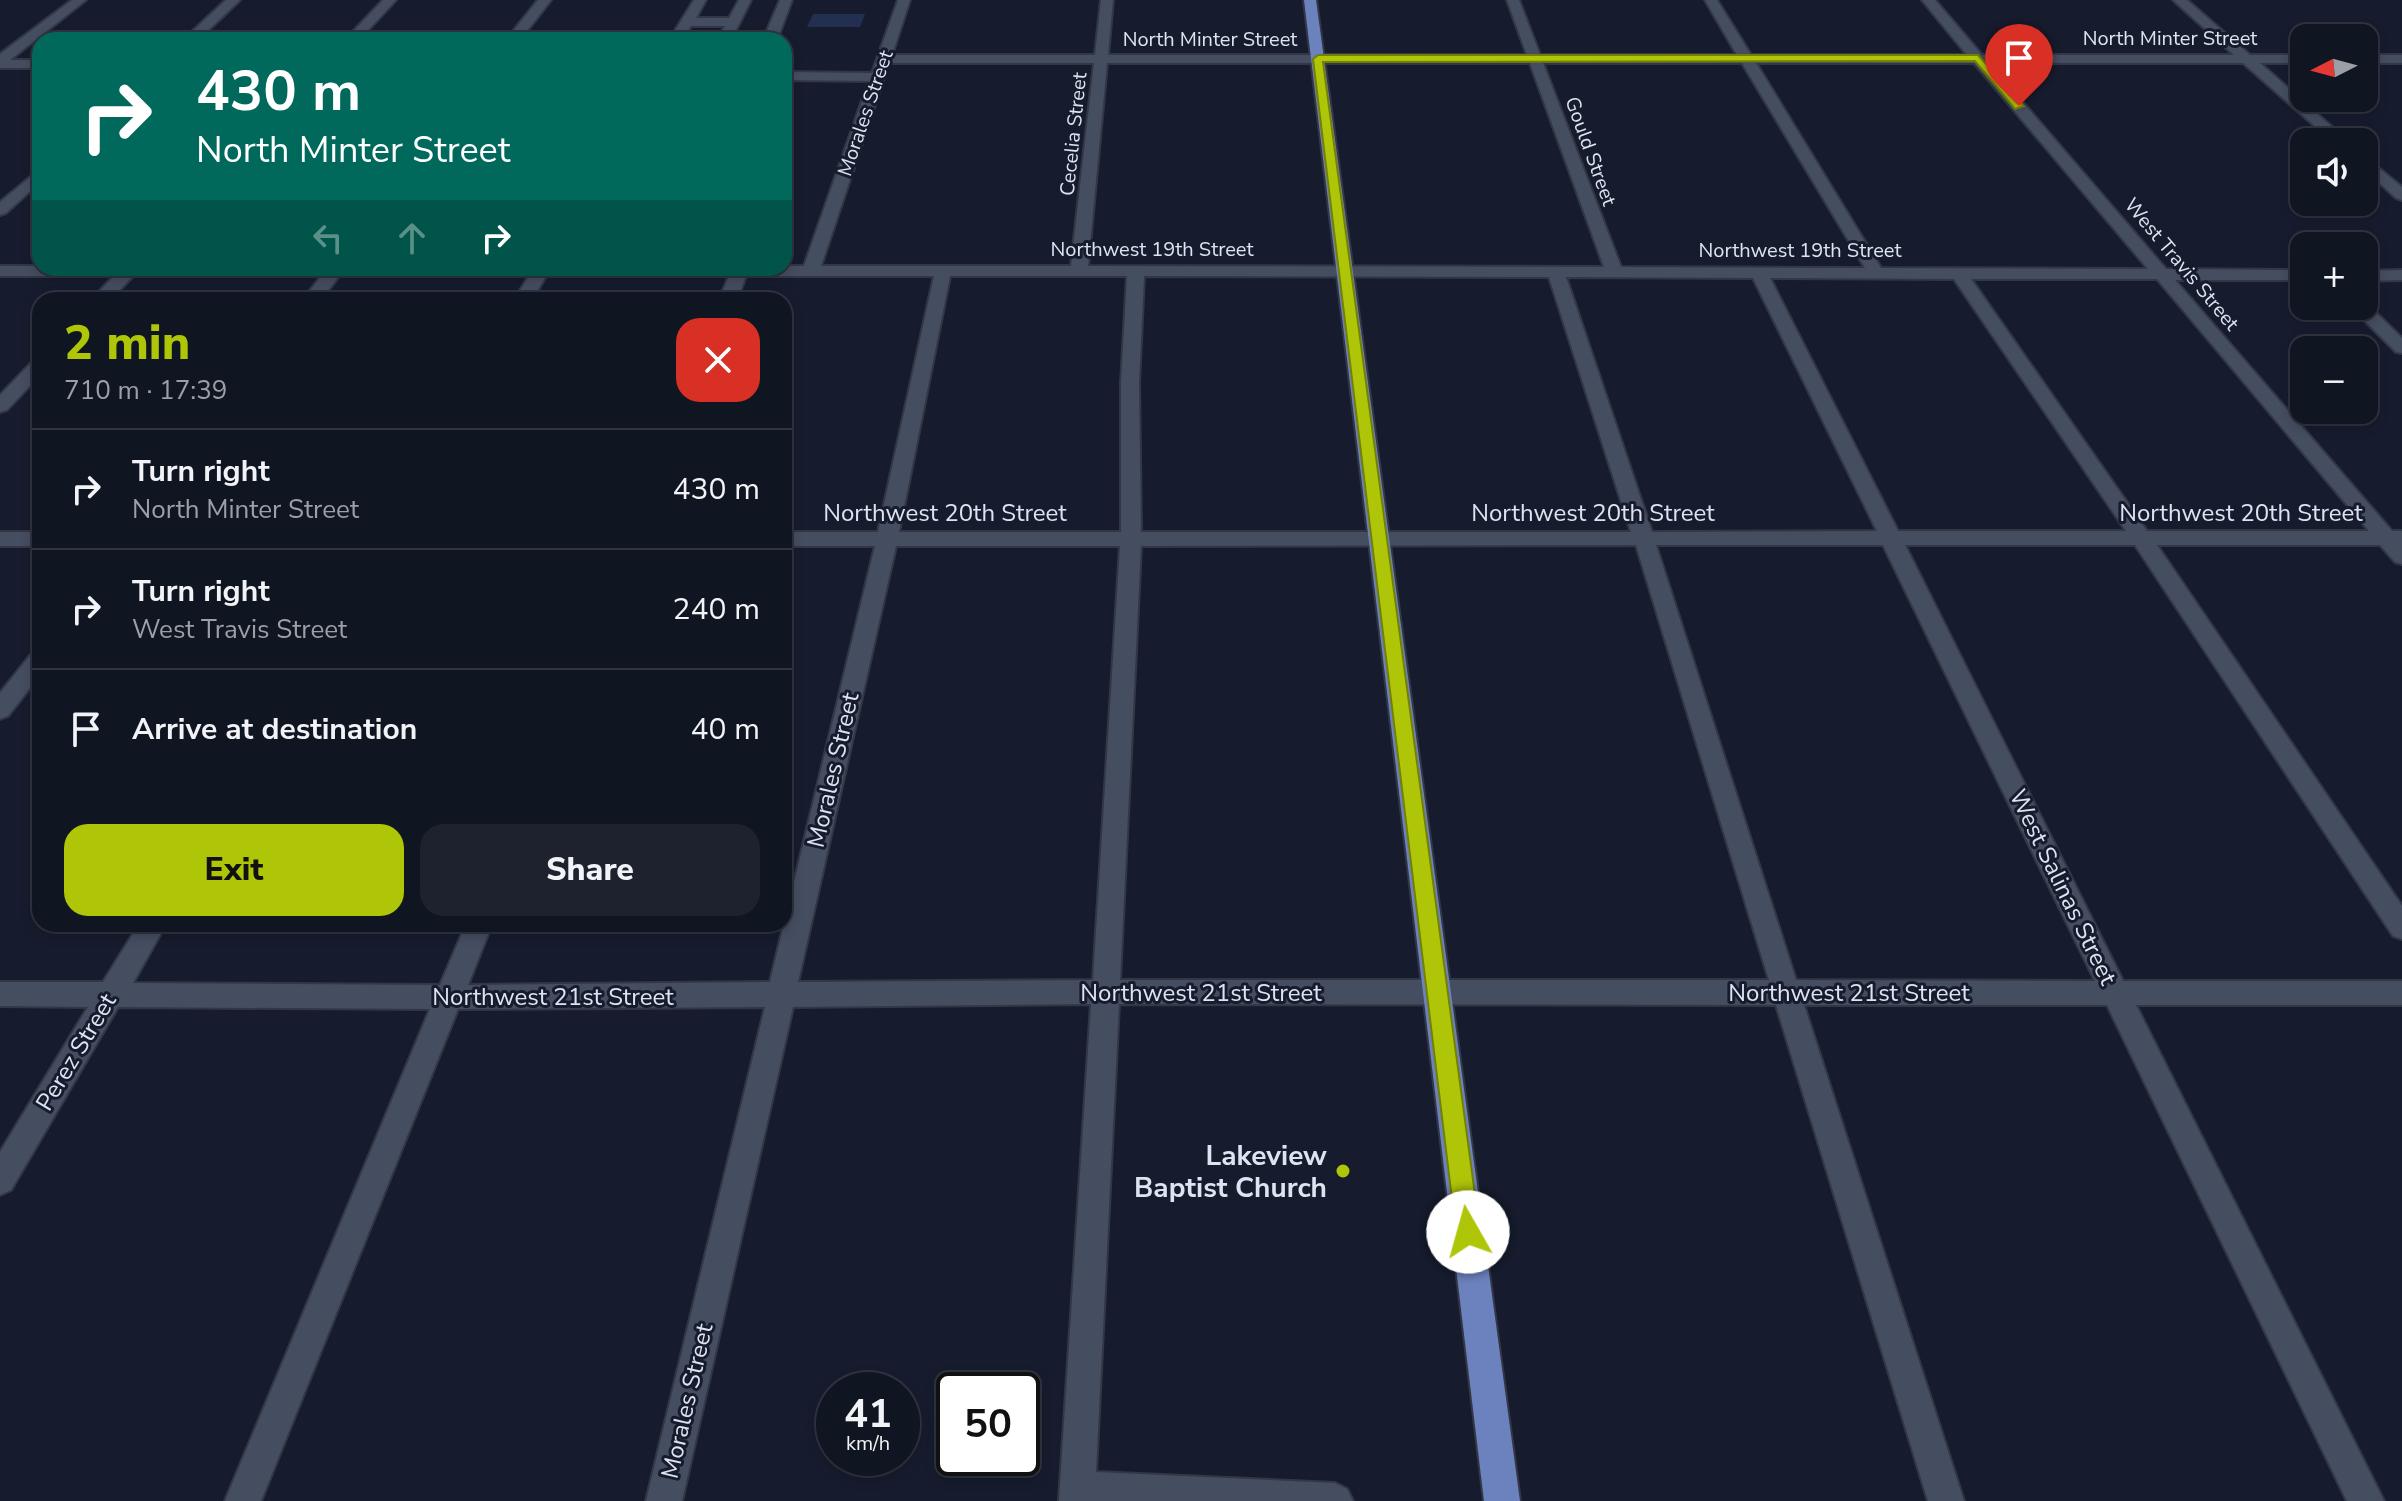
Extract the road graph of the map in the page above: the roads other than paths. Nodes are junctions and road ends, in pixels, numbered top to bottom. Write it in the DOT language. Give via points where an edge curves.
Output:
graph roads {
  1 [pos="80,0"];
  2 [pos="234,0"];
  3 [pos="390,0"];
  4 [pos="545,0"];
  5 [pos="700,0"];
  6 [pos="745,0"];
  7 [pos="786,0"];
  8 [pos="904,0"];
  9 [pos="1107,0"];
  10 [pos="1310,0"];
  11 [pos="1513,0"];
  12 [pos="1711,0"];
  13 [pos="1928,0"];
  14 [pos="2179,0"];
  15 [pos="687,22"];
  16 [pos="734,22"];
  17 [pos="39,32"];
  18 [pos="199,32"];
  19 [pos="360,32"];
  20 [pos="519,32"];
  21 [pos="681,32"];
  22 [pos="728,32"];
  23 [pos="773,32"];
  24 [pos="32,38"];
  25 [pos="1535,58"];
  26 [pos="1746,58"];
  27 [pos="1978,58"];
  28 [pos="884,59"];
  29 [pos="1101,59"];
  30 [pos="1318,59"];
  31 [pos="2247,59"];
  32 [pos="2290,59"];
  33 [pos="2378,59"];
  34 [pos="2402,59"];
  35 [pos="0,63"];
  36 [pos="32,64"];
  37 [pos="792,76"];
  38 [pos="877,77"];
  39 [pos="2326,128"];
  40 [pos="2378,174"];
  41 [pos="32,181"];
  42 [pos="2402,195"];
  43 [pos="0,210"];
  44 [pos="0,271"];
  45 [pos="32,271"];
  46 [pos="792,271"];
  47 [pos="811,271"];
  48 [pos="943,271"];
  49 [pos="1345,271"];
  50 [pos="1556,271"];
  51 [pos="1079,272"];
  52 [pos="1136,272"];
  53 [pos="1614,272"];
  54 [pos="1759,272"];
  55 [pos="1876,273"];
  56 [pos="1959,273"];
  57 [pos="2161,274"];
  58 [pos="2290,275"];
  59 [pos="2402,275"];
  60 [pos="123,276"];
  61 [pos="330,276"];
  62 [pos="2378,276"];
  63 [pos="108,292"];
  64 [pos="318,292"];
  65 [pos="2373,320"];
  66 [pos="2402,348"];
  67 [pos="32,372"];
  68 [pos="0,406"];
  69 [pos="1131,538"];
  70 [pos="1379,538"];
  71 [pos="2394,538"];
  72 [pos="0,539"];
  73 [pos="32,539"];
  74 [pos="792,539"];
  75 [pos="887,539"];
  76 [pos="1644,539"];
  77 [pos="2142,539"];
  78 [pos="1892,540"];
  79 [pos="2402,557"];
  80 [pos="32,669"];
  81 [pos="0,710"];
  82 [pos="2402,928"];
  83 [pos="148,932"];
  84 [pos="476,932"];
  85 [pos="1105,992"];
  86 [pos="1437,992"];
  87 [pos="1785,993"];
  88 [pos="2115,993"];
  89 [pos="2402,993"];
  90 [pos="0,994"];
  91 [pos="111,995"];
  92 [pos="779,996"];
  93 [pos="449,997"];
  94 [pos="0,1180"];
  95 [pos="1077,1495"];
  96 [pos="243,1501"];
  97 [pos="664,1501"];
  98 [pos="1335,1501"];
  99 [pos="1502,1501"];
  100 [pos="1946,1501"];
  101 [pos="2366,1501"];
  1 -- 17 [label="street"];
  2 -- 18 [label="street"];
  3 -- 19 [label="street"];
  4 -- 20 [label="street"];
  5 -- 15 [label="street"];
  6 -- 16 [label="street"];
  7 -- 23 [label="street"];
  8 -- 28 [label="street, Morales Street"];
  9 -- 29 [label="street, Cecelia Street"];
  10 -- 30 [label="main road"];
  11 -- 25 [label="street, Gould Street"];
  12 -- 26 [label="street"];
  13 -- 27 [label="street, West Travis Street"];
  14 -- 31 [label="street"];
  15 -- 16 [label="street"];
  15 -- 21 [label="street"];
  16 -- 22 [label="street"];
  24 -- 35 [label="street"];
  25 -- 26 [label="street, North Minter Street"];
  25 -- 30 [label="street, North Minter Street"];
  25 -- 53 [label="street, Gould Street"];
  26 -- 27 [label="street, North Minter Street"];
  26 -- 55 [label="street"];
  27 -- 31 [label="street, North Minter Street"];
  27 -- 57 [label="street, West Travis Street"];
  28 -- 29 [label="street, North Minter Street"];
  28 -- 38 [label="street, Morales Street"];
  29 -- 30 [label="street, North Minter Street"];
  29 -- 51 [label="street, Cecelia Street"];
  30 -- 49 [label="main road"];
  31 -- 32 [label="street, North Minter Street"];
  31 -- 39 [label="street"];
  33 -- 34 [label="street"];
  35 -- 36 [label="street"];
  37 -- 38 [label="street"];
  38 -- 47 [label="street, Morales Street"];
  40 -- 42 [label="street"];
  41 -- 43 [label="street"];
  44 -- 45 [label="street, Northwest 19th Street"];
  46 -- 47 [label="street, Northwest 19th Street"];
  47 -- 48 [label="street, Northwest 19th Street"];
  48 -- 51 [label="street, Northwest 19th Street"];
  48 -- 75 [label="street, Morales Street"];
  49 -- 50 [label="street, Northwest 19th Street"];
  49 -- 52 [label="street, Northwest 19th Street"];
  49 -- 70 [label="main road"];
  50 -- 53 [label="street, Northwest 19th Street"];
  50 -- 76 [label="street"];
  51 -- 52 [label="street, Northwest 19th Street"];
  52 -- 69 [label="street"];
  53 -- 54 [label="street, Northwest 19th Street"];
  54 -- 55 [label="street, Northwest 19th Street"];
  54 -- 78 [label="street, West Salinas Street"];
  55 -- 56 [label="street, Northwest 19th Street"];
  56 -- 57 [label="street, Northwest 19th Street"];
  56 -- 77 [label="street"];
  57 -- 58 [label="street, Northwest 19th Street"];
  57 -- 71 [label="street, West Travis Street"];
  59 -- 62 [label="street"];
  60 -- 63 [label="street"];
  61 -- 64 [label="street"];
  65 -- 66 [label="street"];
  67 -- 68 [label="street"];
  69 -- 70 [label="street, Northwest 20th Street"];
  69 -- 75 [label="street, Northwest 20th Street"];
  69 -- 85 [label="street"];
  70 -- 76 [label="street, Northwest 20th Street"];
  70 -- 86 [label="main road"];
  71 -- 77 [label="street, Northwest 20th Street"];
  71 -- 79 [label="street, West Travis Street"];
  72 -- 73 [label="street"];
  74 -- 75 [label="street, Northwest 20th Street"];
  75 -- 92 [label="street, Morales Street"];
  76 -- 78 [label="street, Northwest 20th Street"];
  76 -- 87 [label="street"];
  77 -- 78 [label="street, Northwest 20th Street"];
  77 -- 82 [label="street"];
  78 -- 88 [label="street, West Salinas Street"];
  80 -- 81 [label="street"];
  83 -- 91 [label="street, Perez Street"];
  84 -- 93 [label="street"];
  85 -- 86 [label="street, Northwest 21st Street"];
  85 -- 92 [label="street, Northwest 21st Street"];
  85 -- 95 [label="street"];
  86 -- 87 [label="street, Northwest 21st Street"];
  86 -- 99 [label="main road"];
  87 -- 88 [label="street, Northwest 21st Street"];
  87 -- 100 [label="street"];
  88 -- 89 [label="street, Northwest 21st Street"];
  88 -- 101 [label="street, West Salinas Street"];
  90 -- 91 [label="street, Northwest 21st Street"];
  91 -- 93 [label="street, Northwest 21st Street"];
  91 -- 94 [label="street, Perez Street"];
  92 -- 93 [label="street, Northwest 21st Street"];
  92 -- 97 [label="street, Morales Street"];
  93 -- 96 [label="street"];
  95 -- 98 [label="street"];
}
